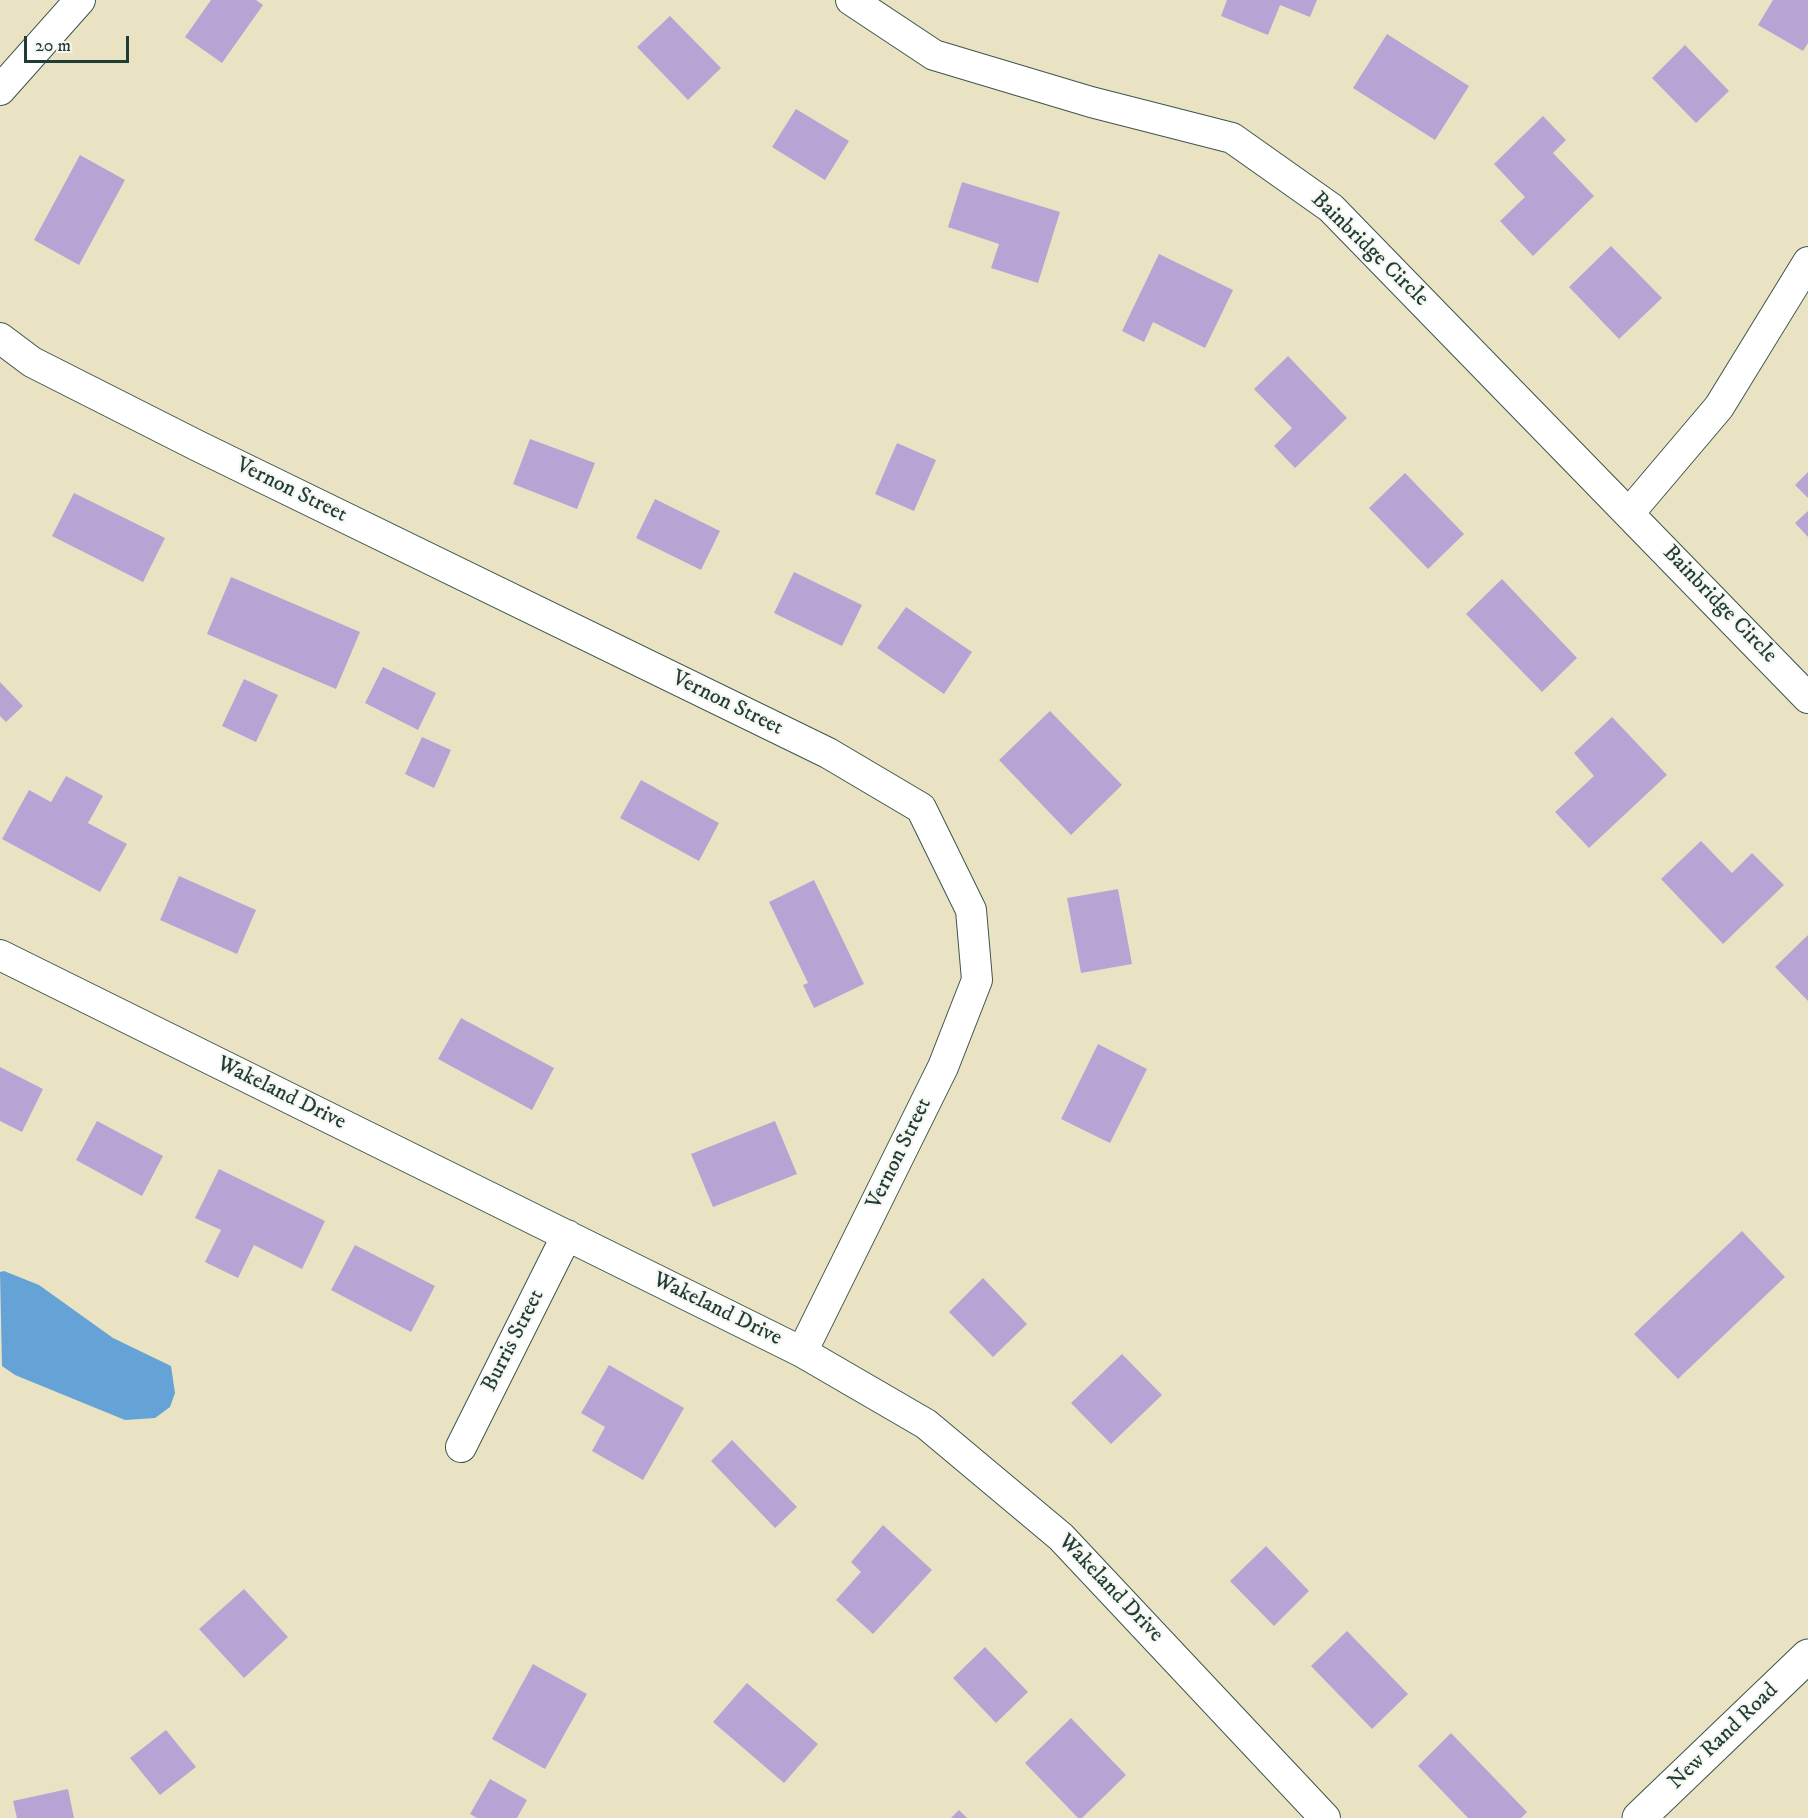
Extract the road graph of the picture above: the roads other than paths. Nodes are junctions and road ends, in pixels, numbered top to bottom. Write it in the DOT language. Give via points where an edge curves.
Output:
graph roads {
  1 [pos="80,0"];
  2 [pos="851,0"];
  3 [pos="0,90"];
  4 [pos="1808,262"];
  5 [pos="0,338"];
  6 [pos="1630,512"];
  7 [pos="1808,698"];
  8 [pos="0,955"];
  9 [pos="567,1235"];
  10 [pos="802,1352"];
  11 [pos="461,1447"];
  12 [pos="1808,1656"];
  13 [pos="1325,1818"];
  14 [pos="1639,1818"];
  1 -- 3 [label="street"];
  2 -- 6 [label="street, Bainbridge Circle" via="934,55 1091,102 1232,138 1331,208"];
  4 -- 6 [label="street" via="1719,407"];
  5 -- 10 [label="street, Vernon Street" via="32,362 828,753 921,808 971,910 977,980 944,1067"];
  6 -- 7 [label="street, Bainbridge Circle"];
  8 -- 9 [label="street, Wakeland Drive"];
  9 -- 10 [label="street, Wakeland Drive"];
  9 -- 11 [label="street, Burris Street"];
  10 -- 13 [label="street, Wakeland Drive" via="926,1424 1061,1537"];
  12 -- 14 [label="street, New Rand Road"];
}
